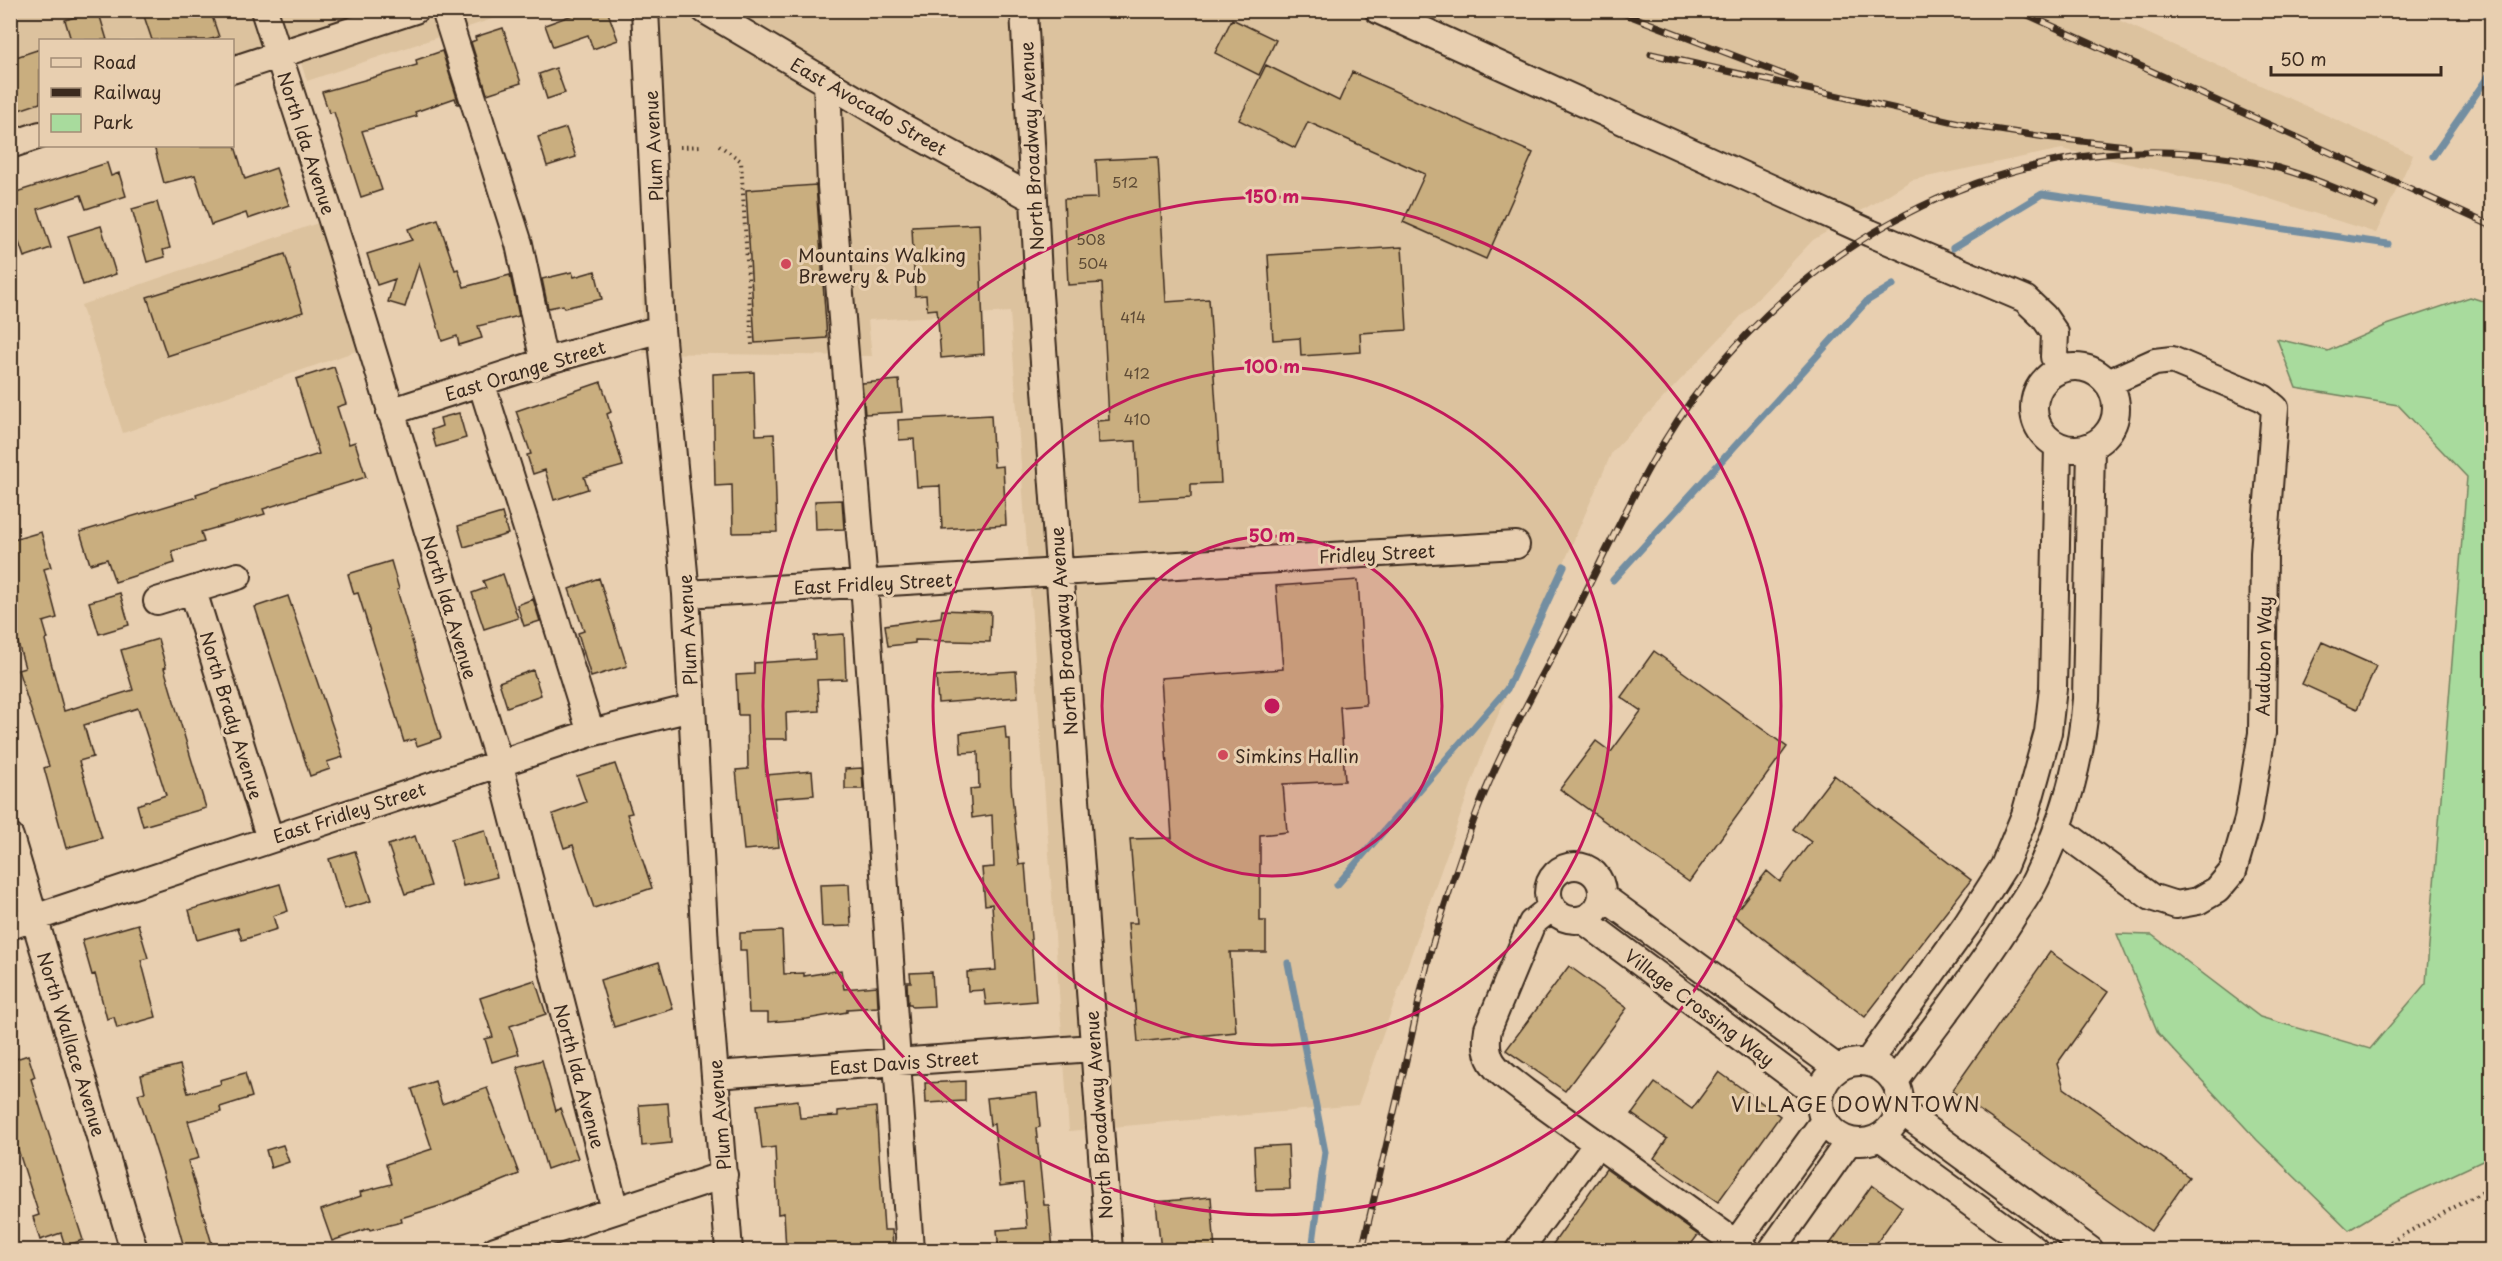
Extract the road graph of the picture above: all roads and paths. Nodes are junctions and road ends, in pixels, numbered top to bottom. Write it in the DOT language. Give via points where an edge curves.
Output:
graph roads {
  1 [pos="264,10"];
  2 [pos="416,10"];
  3 [pos="445,10"];
  4 [pos="645,10"];
  5 [pos="705,10"];
  6 [pos="1024,10"];
  7 [pos="1378,10"];
  8 [pos="278,55"];
  9 [pos="234,69"];
  10 [pos="827,82"];
  11 [pos="39,135"];
  12 [pos="719,145"];
  13 [pos="10,146"];
  14 [pos="702,146"];
  15 [pos="680,147"];
  16 [pos="1034,199"];
  17 [pos="661,329"];
  18 [pos="752,345"];
  19 [pos="544,362"];
  20 [pos="2062,369"];
  21 [pos="481,382"];
  22 [pos="2108,383"];
  23 [pos="390,412"];
  24 [pos="2058,446"];
  25 [pos="2091,447"];
  26 [pos="1516,545"];
  27 [pos="1059,572"];
  28 [pos="238,576"];
  29 [pos="864,583"];
  30 [pos="193,591"];
  31 [pos="686,594"];
  32 [pos="157,601"];
  33 [pos="2053,639"];
  34 [pos="2087,640"];
  35 [pos="691,708"];
  36 [pos="591,733"];
  37 [pos="499,762"];
  38 [pos="2057,828"];
  39 [pos="10,837"];
  40 [pos="270,839"];
  41 [pos="1602,896"];
  42 [pos="1552,907"];
  43 [pos="35,918"];
  44 [pos="1582,919"];
  45 [pos="1967,924"];
  46 [pos="10,926"];
  47 [pos="1995,944"];
  48 [pos="1093,1048"];
  49 [pos="897,1062"];
  50 [pos="1868,1062"];
  51 [pos="1837,1068"];
  52 [pos="715,1076"];
  53 [pos="1895,1081"];
  54 [pos="1819,1096"];
  55 [pos="1900,1110"];
  56 [pos="1824,1121"];
  57 [pos="1880,1137"];
  58 [pos="1849,1141"];
  59 [pos="1597,1144"];
  60 [pos="724,1175"];
  61 [pos="2492,1187"];
  62 [pos="615,1210"];
  63 [pos="1737,1248"];
  64 [pos="134,1251"];
  65 [pos="495,1251"];
  66 [pos="729,1251"];
  67 [pos="910,1251"];
  68 [pos="1109,1251"];
  69 [pos="1519,1251"];
  70 [pos="1772,1251"];
  71 [pos="2035,1251"];
  72 [pos="2090,1251"];
  73 [pos="2375,1251"];
  1 -- 8 [label="street, North Ida Avenue"];
  2 -- 8 [label="street"];
  3 -- 19 [label="street" via="519,244"];
  4 -- 17 [label="street, Plum Avenue"];
  5 -- 10 [label="street, East Avocado Street"];
  6 -- 16 [label="street, North Broadway Avenue"];
  7 -- 20 [label="street" via="2025,299 2055,333 2054,357"];
  8 -- 9 [label="street"];
  8 -- 23 [label="street, North Ida Avenue"];
  10 -- 16 [label="street, East Avocado Street"];
  10 -- 29 [label="street" via="831,186"];
  11 -- 13 [label="street"];
  12 -- 18 [label="path" via="741,161"];
  14 -- 15 [label="path"];
  16 -- 27 [label="street, North Broadway Avenue"];
  17 -- 19 [label="street, East Orange Street"];
  17 -- 31 [label="street, Plum Avenue"];
  19 -- 21 [label="street, East Orange Street"];
  20 -- 22 [label="street" via="2088,369"];
  20 -- 24 [label="street" via="2040,386 2034,413 2038,427"];
  21 -- 23 [label="street, East Orange Street"];
  21 -- 36 [label="street"];
  22 -- 25 [label="street" via="2115,394 2115,420 2106,436"];
  22 -- 38 [label="street, Audubon Way" via="2155,362 2172,360 2263,398 2275,408 2264,554 2262,733 2248,819 2233,871 2217,890 2198,901 2176,905 2151,897"];
  23 -- 37 [label="street, North Ida Avenue"];
  24 -- 25 [label="street" via="2080,450"];
  24 -- 33 [label="street"];
  25 -- 34 [label="street"];
  26 -- 27 [label="street, Fridley Street"];
  27 -- 29 [label="street, East Fridley Street"];
  27 -- 48 [label="street, North Broadway Avenue"];
  28 -- 30 [label="street"];
  29 -- 31 [label="street, East Fridley Street"];
  29 -- 49 [label="street"];
  30 -- 32 [label="street"];
  30 -- 40 [label="street, North Brady Avenue"];
  31 -- 35 [label="street, Plum Avenue"];
  33 -- 34 [label="street"];
  33 -- 45 [label="street" via="2053,688 2039,771 2004,866"];
  34 -- 38 [label="street" via="2084,729"];
  35 -- 36 [label="street, East Fridley Street"];
  35 -- 52 [label="street, Plum Avenue"];
  36 -- 37 [label="street, East Fridley Street"];
  37 -- 40 [label="street, East Fridley Street"];
  37 -- 62 [label="street, North Ida Avenue"];
  38 -- 47 [label="street" via="2036,880"];
  39 -- 43 [label="street, North Wallace Avenue"];
  40 -- 43 [label="street, East Fridley Street"];
  41 -- 42 [label="street, Village Crossing Way" via="1597,878 1573,866 1551,881 1548,890"];
  41 -- 44 [label="street" via="1595,910"];
  41 -- 51 [label="street, Village Crossing Way"];
  42 -- 44 [label="street, Village Crossing Way" via="1565,918"];
  42 -- 59 [label="street" via="1532,923 1488,1029 1485,1046 1495,1068"];
  43 -- 46 [label="street, East Fridley Street"];
  43 -- 64 [label="street, North Wallace Avenue"];
  44 -- 54 [label="street, Village Crossing Way"];
  45 -- 47 [label="street"];
  45 -- 50 [label="street"];
  47 -- 53 [label="street"];
  48 -- 49 [label="street, East Davis Street"];
  48 -- 68 [label="street, North Broadway Avenue"];
  49 -- 52 [label="street, East Davis Street"];
  49 -- 67 [label="street"];
  50 -- 51 [label="street" via="1857,1061"];
  50 -- 53 [label="street" via="1879,1066"];
  51 -- 54 [label="street" via="1828,1075"];
  52 -- 60 [label="street, Plum Avenue"];
  53 -- 55 [label="street"];
  54 -- 56 [label="street"];
  55 -- 57 [label="street" via="1892,1126"];
  55 -- 72 [label="street"];
  56 -- 58 [label="street" via="1834,1134"];
  56 -- 63 [label="street"];
  57 -- 58 [label="street"];
  57 -- 71 [label="street"];
  58 -- 70 [label="street"];
  59 -- 63 [label="street"];
  59 -- 69 [label="street"];
  60 -- 62 [label="street"];
  60 -- 66 [label="street, Plum Avenue"];
  61 -- 73 [label="path"];
  62 -- 65 [label="street"];
}
